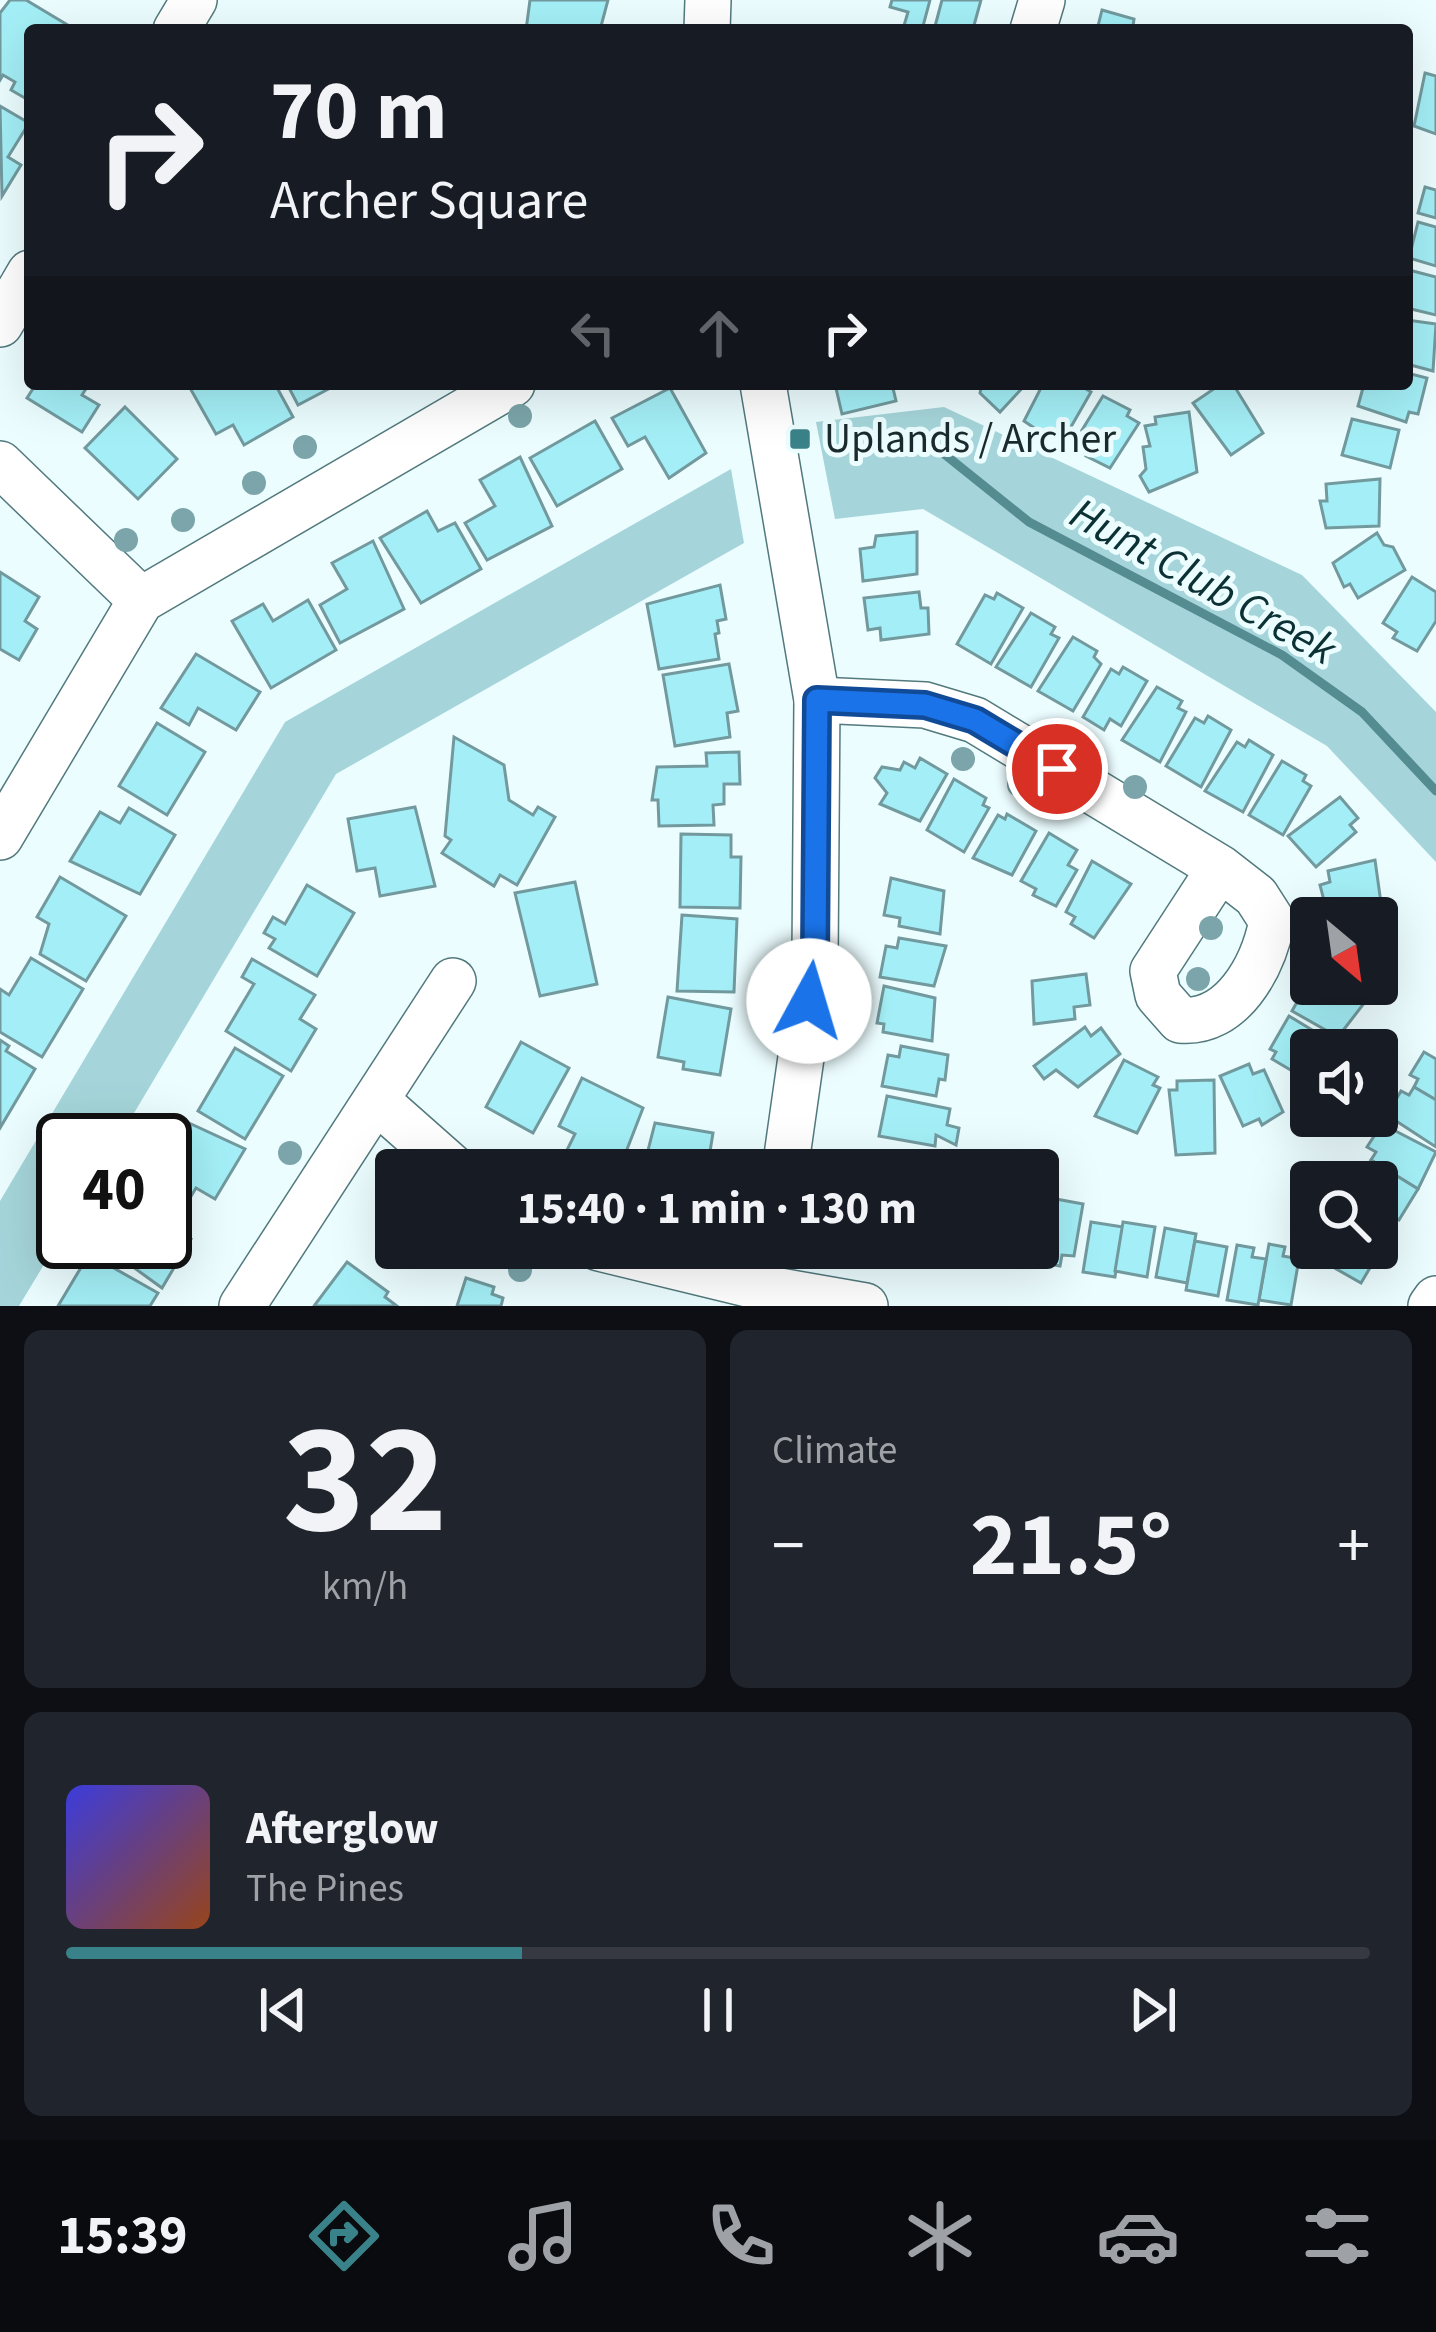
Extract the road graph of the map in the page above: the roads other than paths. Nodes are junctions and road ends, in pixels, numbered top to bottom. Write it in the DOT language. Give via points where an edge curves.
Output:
graph roads {
  1 [pos="24,284"];
  2 [pos="0,323"];
  3 [pos="502,390"];
  4 [pos="764,390"];
  5 [pos="0,464"];
  6 [pos="141,600"];
  7 [pos="817,700"];
  8 [pos="0,837"];
  9 [pos="1220,868"];
  10 [pos="453,980"];
  11 [pos="377,1101"];
  12 [pos="431,1149"];
  13 [pos="788,1149"];
  14 [pos="707,1269"];
  15 [pos="768,1281"];
  16 [pos="242,1306"];
  17 [pos="865,1306"];
  1 -- 2 [label="street"];
  3 -- 6 [label="street"];
  4 -- 7 [label="street"];
  5 -- 6 [label="street"];
  6 -- 8 [label="street"];
  7 -- 9 [label="street" via="925,705 975,720"];
  7 -- 13 [label="street" via="815,959"];
  10 -- 11 [label="street"];
  11 -- 12 [label="street"];
  11 -- 16 [label="street"];
  14 -- 15 [label="street"];
  15 -- 17 [label="street"];
}
